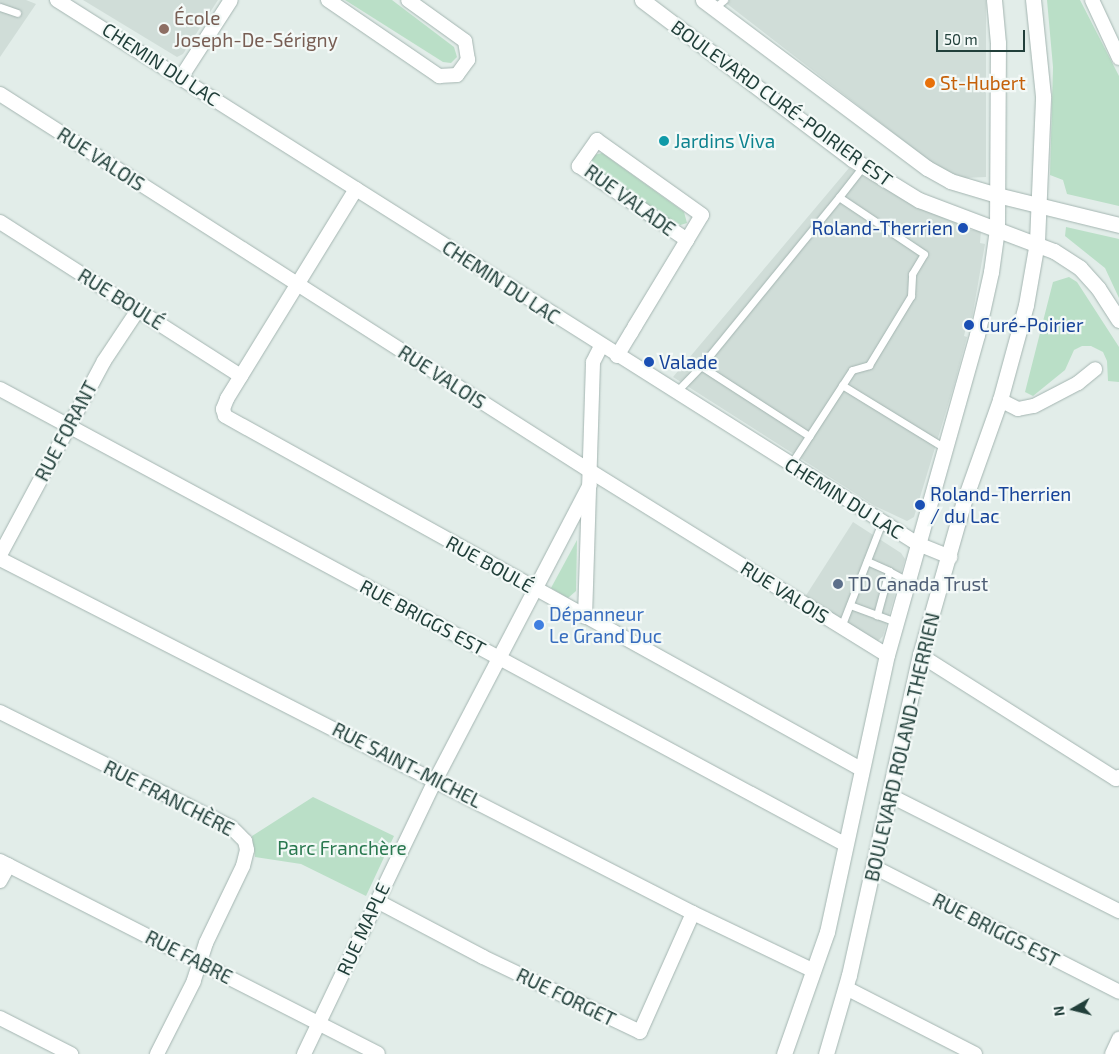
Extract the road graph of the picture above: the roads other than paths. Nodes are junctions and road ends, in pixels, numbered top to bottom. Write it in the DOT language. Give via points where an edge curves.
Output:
graph roads {
  1 [pos="57,0"];
  2 [pos="231,0"];
  3 [pos="328,0"];
  4 [pos="408,0"];
  5 [pos="642,0"];
  6 [pos="994,0"];
  7 [pos="1033,0"];
  8 [pos="1092,0"];
  9 [pos="713,3"];
  10 [pos="0,7"];
  11 [pos="16,13"];
  12 [pos="1119,58"];
  13 [pos="182,76"];
  14 [pos="0,94"];
  15 [pos="863,166"];
  16 [pos="356,189"];
  17 [pos="996,195"];
  18 [pos="839,197"];
  19 [pos="1039,205"];
  20 [pos="0,222"];
  21 [pos="1119,225"];
  22 [pos="997,229"];
  23 [pos="687,240"];
  24 [pos="1037,242"];
  25 [pos="298,284"];
  26 [pos="138,310"];
  27 [pos="1119,320"];
  28 [pos="601,346"];
  29 [pos="617,356"];
  30 [pos="701,366"];
  31 [pos="1095,369"];
  32 [pos="242,376"];
  33 [pos="842,385"];
  34 [pos="0,389"];
  35 [pos="676,392"];
  36 [pos="1000,400"];
  37 [pos="69,426"];
  38 [pos="809,436"];
  39 [pos="945,448"];
  40 [pos="791,464"];
  41 [pos="590,478"];
  42 [pos="882,522"];
  43 [pos="918,544"];
  44 [pos="0,555"];
  45 [pos="950,557"];
  46 [pos="0,559"];
  47 [pos="867,561"];
  48 [pos="889,571"];
  49 [pos="907,582"];
  50 [pos="536,590"];
  51 [pos="850,605"];
  52 [pos="877,615"];
  53 [pos="586,617"];
  54 [pos="896,622"];
  55 [pos="841,627"];
  56 [pos="887,655"];
  57 [pos="920,655"];
  58 [pos="500,658"];
  59 [pos="0,712"];
  60 [pos="861,769"];
  61 [pos="1118,778"];
  62 [pos="436,779"];
  63 [pos="889,795"];
  64 [pos="846,845"];
  65 [pos="4,863"];
  66 [pos="874,867"];
  67 [pos="0,881"];
  68 [pos="377,901"];
  69 [pos="1119,911"];
  70 [pos="693,913"];
  71 [pos="199,963"];
  72 [pos="814,971"];
  73 [pos="846,988"];
  74 [pos="1119,992"];
  75 [pos="0,1018"];
  76 [pos="318,1023"];
  77 [pos="71,1054"];
  78 [pos="157,1054"];
  79 [pos="304,1054"];
  80 [pos="378,1054"];
  81 [pos="784,1054"];
  82 [pos="826,1054"];
  83 [pos="975,1054"];
  1 -- 13 [label="street, CHEMIN DU LAC"];
  2 -- 13 [label="street"];
  3 -- 4 [label="street" via="439,76 457,75 468,60 466,41"];
  5 -- 15 [label="main road, BOULEVARD CURÉ-POIRIER EST"];
  6 -- 17 [label="main road, BOULEVARD ROLAND-THERRIEN" via="998,43"];
  7 -- 19 [label="main road, BOULEVARD ROLAND-THERRIEN" via="1043,96"];
  8 -- 12 [label="street"];
  9 -- 17 [label="main road, BOULEVARD CURÉ-POIRIER EST" via="927,168 950,181"];
  10 -- 11 [label="lane"];
  13 -- 16 [label="street, CHEMIN DU LAC"];
  14 -- 25 [label="street, RUE VALOIS"];
  15 -- 18 [label="lane"];
  15 -- 22 [label="main road, BOULEVARD CURÉ-POIRIER EST" via="919,200"];
  16 -- 25 [label="street"];
  16 -- 28 [label="street, CHEMIN DU LAC"];
  17 -- 19 [label="main road, BOULEVARD CURÉ-POIRIER EST"];
  17 -- 22 [label="main road, BOULEVARD ROLAND-THERRIEN"];
  18 -- 30 [label="lane"];
  18 -- 33 [label="lane" via="924,254 912,274 911,296 869,365 852,370"];
  19 -- 21 [label="main road, BOULEVARD CURÉ-POIRIER EST"];
  19 -- 24 [label="main road, BOULEVARD ROLAND-THERRIEN"];
  20 -- 26 [label="street, RUE BOULÉ"];
  22 -- 24 [label="main road, BOULEVARD CURÉ-POIRIER EST"];
  22 -- 39 [label="main road, BOULEVARD ROLAND-THERRIEN" via="977,335"];
  23 -- 23 [label="street, RUE VALADE" via="702,215 597,140 579,166"];
  23 -- 29 [label="street, RUE VALADE"];
  24 -- 27 [label="main road, BOULEVARD CURÉ-POIRIER EST" via="1080,268"];
  24 -- 36 [label="main road, BOULEVARD ROLAND-THERRIEN" via="1026,305"];
  25 -- 32 [label="street"];
  25 -- 41 [label="street, RUE VALOIS"];
  26 -- 32 [label="street, RUE BOULÉ"];
  26 -- 37 [label="street, RUE FORANT" via="110,351"];
  28 -- 29 [label="street, CHEMIN DU LAC"];
  28 -- 41 [label="street, RUE MAPLE" via="593,362"];
  29 -- 35 [label="street, CHEMIN DU LAC"];
  30 -- 35 [label="lane"];
  30 -- 38 [label="lane"];
  31 -- 36 [label="street" via="1078,383 1034,406 1018,409"];
  32 -- 50 [label="street, RUE BOULÉ" via="224,405 225,416"];
  33 -- 38 [label="lane"];
  33 -- 39 [label="lane"];
  34 -- 37 [label="street, RUE BRIGGS EST"];
  35 -- 40 [label="street, CHEMIN DU LAC"];
  36 -- 45 [label="main road, BOULEVARD ROLAND-THERRIEN" via="963,504"];
  37 -- 44 [label="street, RUE FORANT"];
  37 -- 58 [label="street, RUE BRIGGS EST"];
  38 -- 40 [label="lane"];
  39 -- 43 [label="main road, BOULEVARD ROLAND-THERRIEN"];
  40 -- 42 [label="street, CHEMIN DU LAC"];
  41 -- 50 [label="street, RUE MAPLE"];
  41 -- 53 [label="street, RUE MAPLE"];
  41 -- 55 [label="street, RUE VALOIS"];
  42 -- 43 [label="street, CHEMIN DU LAC"];
  42 -- 47 [label="lane"];
  43 -- 45 [label="street, CHEMIN DU LAC"];
  43 -- 49 [label="main road, BOULEVARD ROLAND-THERRIEN"];
  45 -- 57 [label="main road, BOULEVARD ROLAND-THERRIEN"];
  46 -- 62 [label="street, RUE SAINT-MICHEL"];
  47 -- 48 [label="lane"];
  47 -- 51 [label="lane"];
  48 -- 49 [label="lane"];
  48 -- 52 [label="lane"];
  49 -- 54 [label="main road, BOULEVARD ROLAND-THERRIEN"];
  50 -- 53 [label="street, RUE BOULÉ"];
  50 -- 58 [label="street, RUE MAPLE"];
  51 -- 52 [label="lane"];
  51 -- 55 [label="lane"];
  52 -- 54 [label="lane"];
  53 -- 60 [label="street, RUE BOULÉ"];
  54 -- 56 [label="main road, BOULEVARD ROLAND-THERRIEN"];
  55 -- 56 [label="street, RUE VALOIS"];
  56 -- 60 [label="main road, BOULEVARD ROLAND-THERRIEN"];
  57 -- 61 [label="street"];
  57 -- 63 [label="main road, BOULEVARD ROLAND-THERRIEN"];
  58 -- 62 [label="street, RUE MAPLE"];
  58 -- 64 [label="street, RUE BRIGGS EST"];
  59 -- 71 [label="street, RUE FRANCHÈRE" via="231,827 243,837 247,850 245,860"];
  60 -- 64 [label="main road, BOULEVARD ROLAND-THERRIEN"];
  62 -- 68 [label="street, RUE MAPLE"];
  62 -- 70 [label="street, RUE SAINT-MICHEL"];
  63 -- 66 [label="main road, BOULEVARD ROLAND-THERRIEN"];
  63 -- 69 [label="street"];
  64 -- 72 [label="main road, BOULEVARD ROLAND-THERRIEN" via="827,932"];
  65 -- 67 [label="street"];
  65 -- 71 [label="street, RUE FABRE"];
  66 -- 73 [label="main road, BOULEVARD ROLAND-THERRIEN"];
  66 -- 74 [label="street, RUE BRIGGS EST"];
  68 -- 70 [label="street, RUE FORGET" via="483,957 640,1032"];
  68 -- 76 [label="street, RUE MAPLE"];
  70 -- 72 [label="street, RUE SAINT-MICHEL"];
  71 -- 76 [label="street, RUE FABRE"];
  71 -- 78 [label="street"];
  72 -- 81 [label="main road, BOULEVARD ROLAND-THERRIEN"];
  73 -- 82 [label="main road, BOULEVARD ROLAND-THERRIEN"];
  73 -- 83 [label="street"];
  75 -- 77 [label="street"];
  76 -- 79 [label="street, RUE MAPLE"];
  76 -- 80 [label="street, RUE FABRE"];
}
